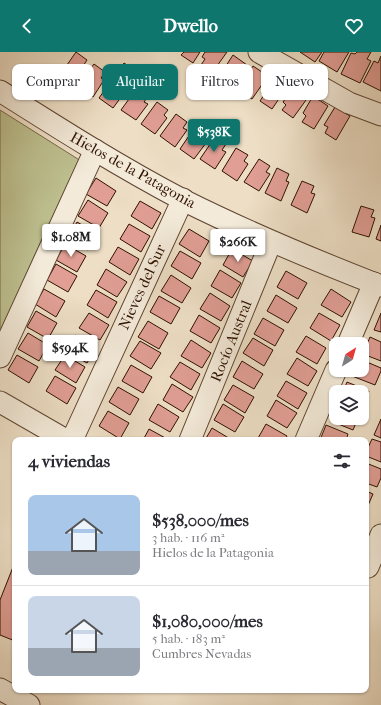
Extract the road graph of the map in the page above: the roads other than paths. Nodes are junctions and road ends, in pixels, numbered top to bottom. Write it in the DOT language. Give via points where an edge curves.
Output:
graph roads {
  1 [pos="259,52"];
  2 [pos="0,91"];
  3 [pos="381,115"];
  4 [pos="95,150"];
  5 [pos="183,199"];
  6 [pos="271,242"];
  7 [pos="378,284"];
  8 [pos="352,337"];
  9 [pos="0,357"];
  10 [pos="333,377"];
  11 [pos="0,402"];
  12 [pos="61,437"];
  13 [pos="73,437"];
  14 [pos="191,437"];
  15 [pos="307,437"];
  16 [pos="381,535"];
  17 [pos="372,568"];
  18 [pos="0,689"];
  19 [pos="29,705"];
  1 -- 3 [label="street" via="349,103"];
  2 -- 4 [label="street, Hielos de la Patagonia"];
  4 -- 5 [label="street, Hielos de la Patagonia"];
  4 -- 9 [label="street"];
  5 -- 6 [label="street, Hielos de la Patagonia"];
  5 -- 13 [label="street, Nieves del Sur"];
  6 -- 7 [label="street, Hielos de la Patagonia"];
  6 -- 14 [label="street, Rocío Austral"];
  7 -- 8 [label="street"];
  10 -- 15 [label="street"];
  11 -- 12 [label="street"];
  16 -- 17 [label="street"];
  18 -- 19 [label="street"];
}
